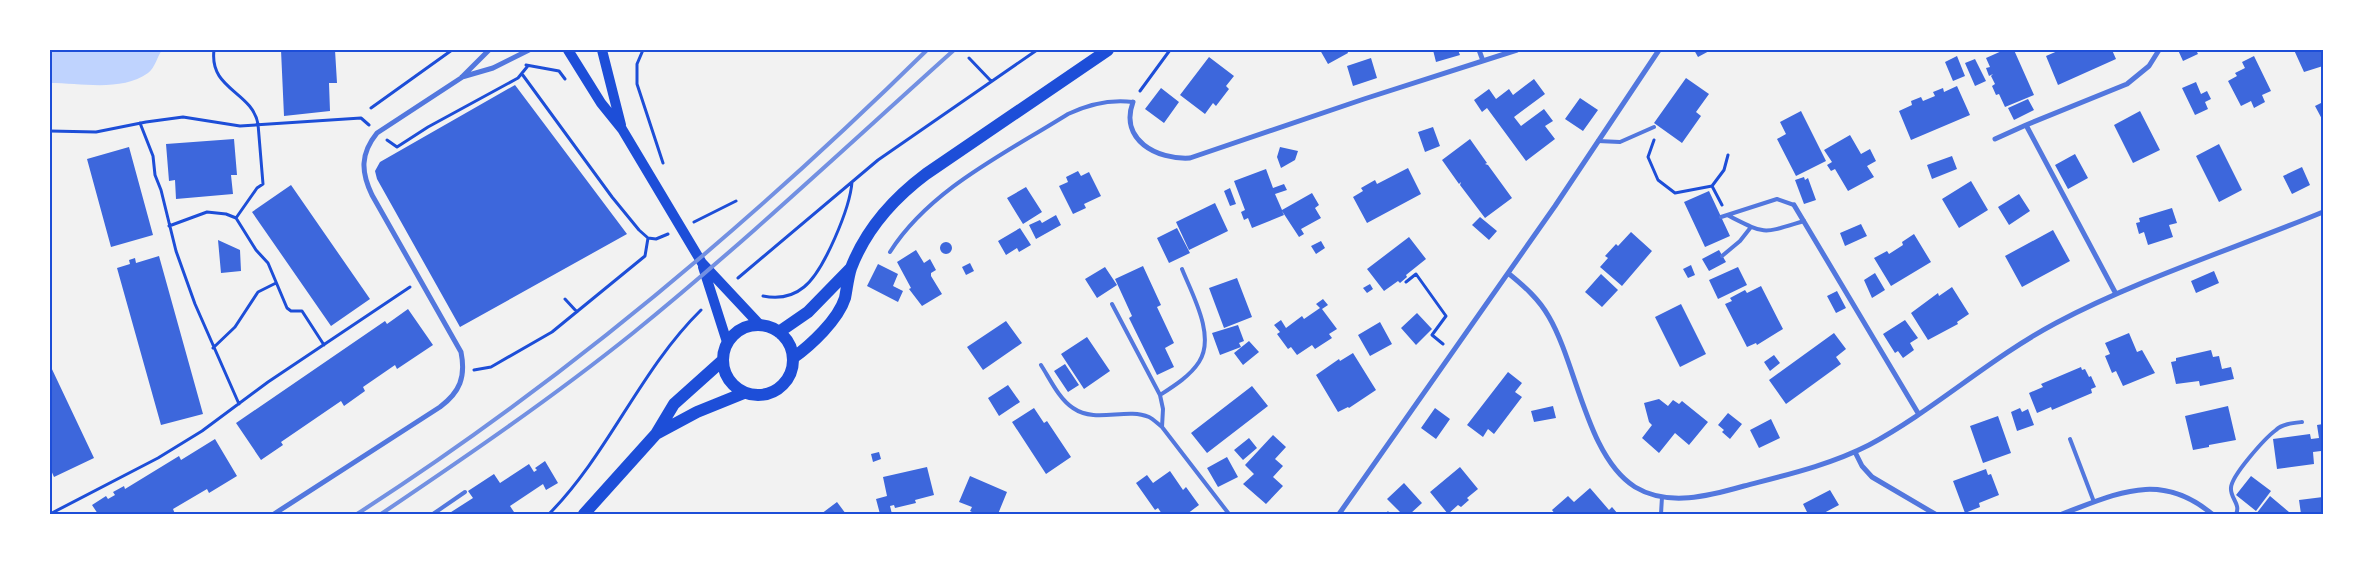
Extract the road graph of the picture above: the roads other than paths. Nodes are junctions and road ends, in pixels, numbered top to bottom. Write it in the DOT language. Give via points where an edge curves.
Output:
graph roads {
  1 [pos="489,50"];
  2 [pos="529,50"];
  3 [pos="568,50"];
  4 [pos="602,50"];
  5 [pos="1108,50"];
  6 [pos="1479,50"];
  7 [pos="1517,50"];
  8 [pos="1659,50"];
  9 [pos="2159,50"];
  10 [pos="1483,61"];
  11 [pos="461,78"];
  12 [pos="1133,102"];
  13 [pos="2026,125"];
  14 [pos="1654,127"];
  15 [pos="622,129"];
  16 [pos="1996,139"];
  17 [pos="1598,141"];
  18 [pos="1794,205"];
  19 [pos="2323,212"];
  20 [pos="1727,215"];
  21 [pos="1721,217"];
  22 [pos="1804,221"];
  23 [pos="1751,227"];
  24 [pos="890,252"];
  25 [pos="1722,256"];
  26 [pos="702,264"];
  27 [pos="851,268"];
  28 [pos="1182,269"];
  29 [pos="1508,273"];
  30 [pos="2116,294"];
  31 [pos="1112,304"];
  32 [pos="760,325"];
  33 [pos="779,332"];
  34 [pos="727,342"];
  35 [pos="793,358"];
  36 [pos="722,361"];
  37 [pos="1041,365"];
  38 [pos="744,393"];
  39 [pos="1160,395"];
  40 [pos="1918,413"];
  41 [pos="2302,422"];
  42 [pos="1162,427"];
  43 [pos="656,434"];
  44 [pos="2070,439"];
  45 [pos="1855,452"];
  46 [pos="465,492"];
  47 [pos="1662,497"];
  48 [pos="2094,502"];
  49 [pos="274,514"];
  50 [pos="433,514"];
  51 [pos="584,514"];
  52 [pos="1229,514"];
  53 [pos="1339,514"];
  54 [pos="1660,514"];
  55 [pos="1935,514"];
  56 [pos="2062,514"];
  57 [pos="2212,514"];
  58 [pos="2236,514"];
  1 -- 11 [label="street"];
  2 -- 11 [label="street" via="493,68"];
  3 -- 15 [label="main road"];
  4 -- 15 [label="main road"];
  5 -- 27 [label="main road" via="901,194 874,226"];
  6 -- 10 [label="street"];
  7 -- 10 [label="street"];
  8 -- 17 [label="street"];
  9 -- 13 [label="street" via="2149,66 2127,84"];
  10 -- 12 [label="street" via="1190,158 1156,154 1142,144 1130,125"];
  11 -- 49 [label="street" via="377,133 363,160 366,184 461,352 461,384 451,398"];
  12 -- 24 [label="lane" via="1085,106 1068,114 943,194 914,220"];
  13 -- 16 [label="street"];
  13 -- 30 [label="street"];
  14 -- 17 [label="lane" via="1620,142"];
  15 -- 26 [label="main road"];
  17 -- 29 [label="street"];
  18 -- 20 [label="lane" via="1777,199"];
  18 -- 22 [label="street"];
  19 -- 30 [label="street"];
  20 -- 21 [label="lane"];
  20 -- 23 [label="lane"];
  22 -- 23 [label="lane" via="1770,232"];
  22 -- 40 [label="street"];
  23 -- 25 [label="lane"];
  26 -- 32 [label="main road"];
  26 -- 34 [label="main road"];
  27 -- 33 [label="main road" via="808,312"];
  27 -- 35 [label="main road" via="844,300 817,338"];
  28 -- 39 [label="lane" via="1200,317 1205,339 1203,356 1196,367"];
  29 -- 47 [label="street" via="1532,293 1550,318 1593,428 1615,468 1635,486"];
  29 -- 53 [label="street"];
  30 -- 40 [label="street" via="2016,346"];
  31 -- 39 [label="lane"];
  32 -- 33 [label="main road"];
  32 -- 34 [label="main road" via="741,329"];
  33 -- 35 [label="main road" via="791,348"];
  34 -- 36 [label="main road"];
  35 -- 38 [label="main road" via="787,381 778,390 756,396"];
  36 -- 38 [label="main road" via="728,380"];
  36 -- 43 [label="main road" via="674,404"];
  37 -- 42 [label="lane" via="1065,401 1078,411 1134,414 1149,417"];
  38 -- 43 [label="main road" via="697,412"];
  39 -- 42 [label="lane"];
  40 -- 45 [label="street"];
  41 -- 58 [label="lane" via="2276,430 2233,478 2230,490 2237,503"];
  42 -- 52 [label="lane"];
  43 -- 51 [label="main road"];
  44 -- 48 [label="lane"];
  45 -- 47 [label="street" via="1732,490 1691,497"];
  45 -- 55 [label="street" via="1872,477"];
  46 -- 50 [label="lane"];
  47 -- 54 [label="lane"];
  48 -- 56 [label="street"];
  48 -- 57 [label="street" via="2128,492 2159,489 2193,499"];
}
